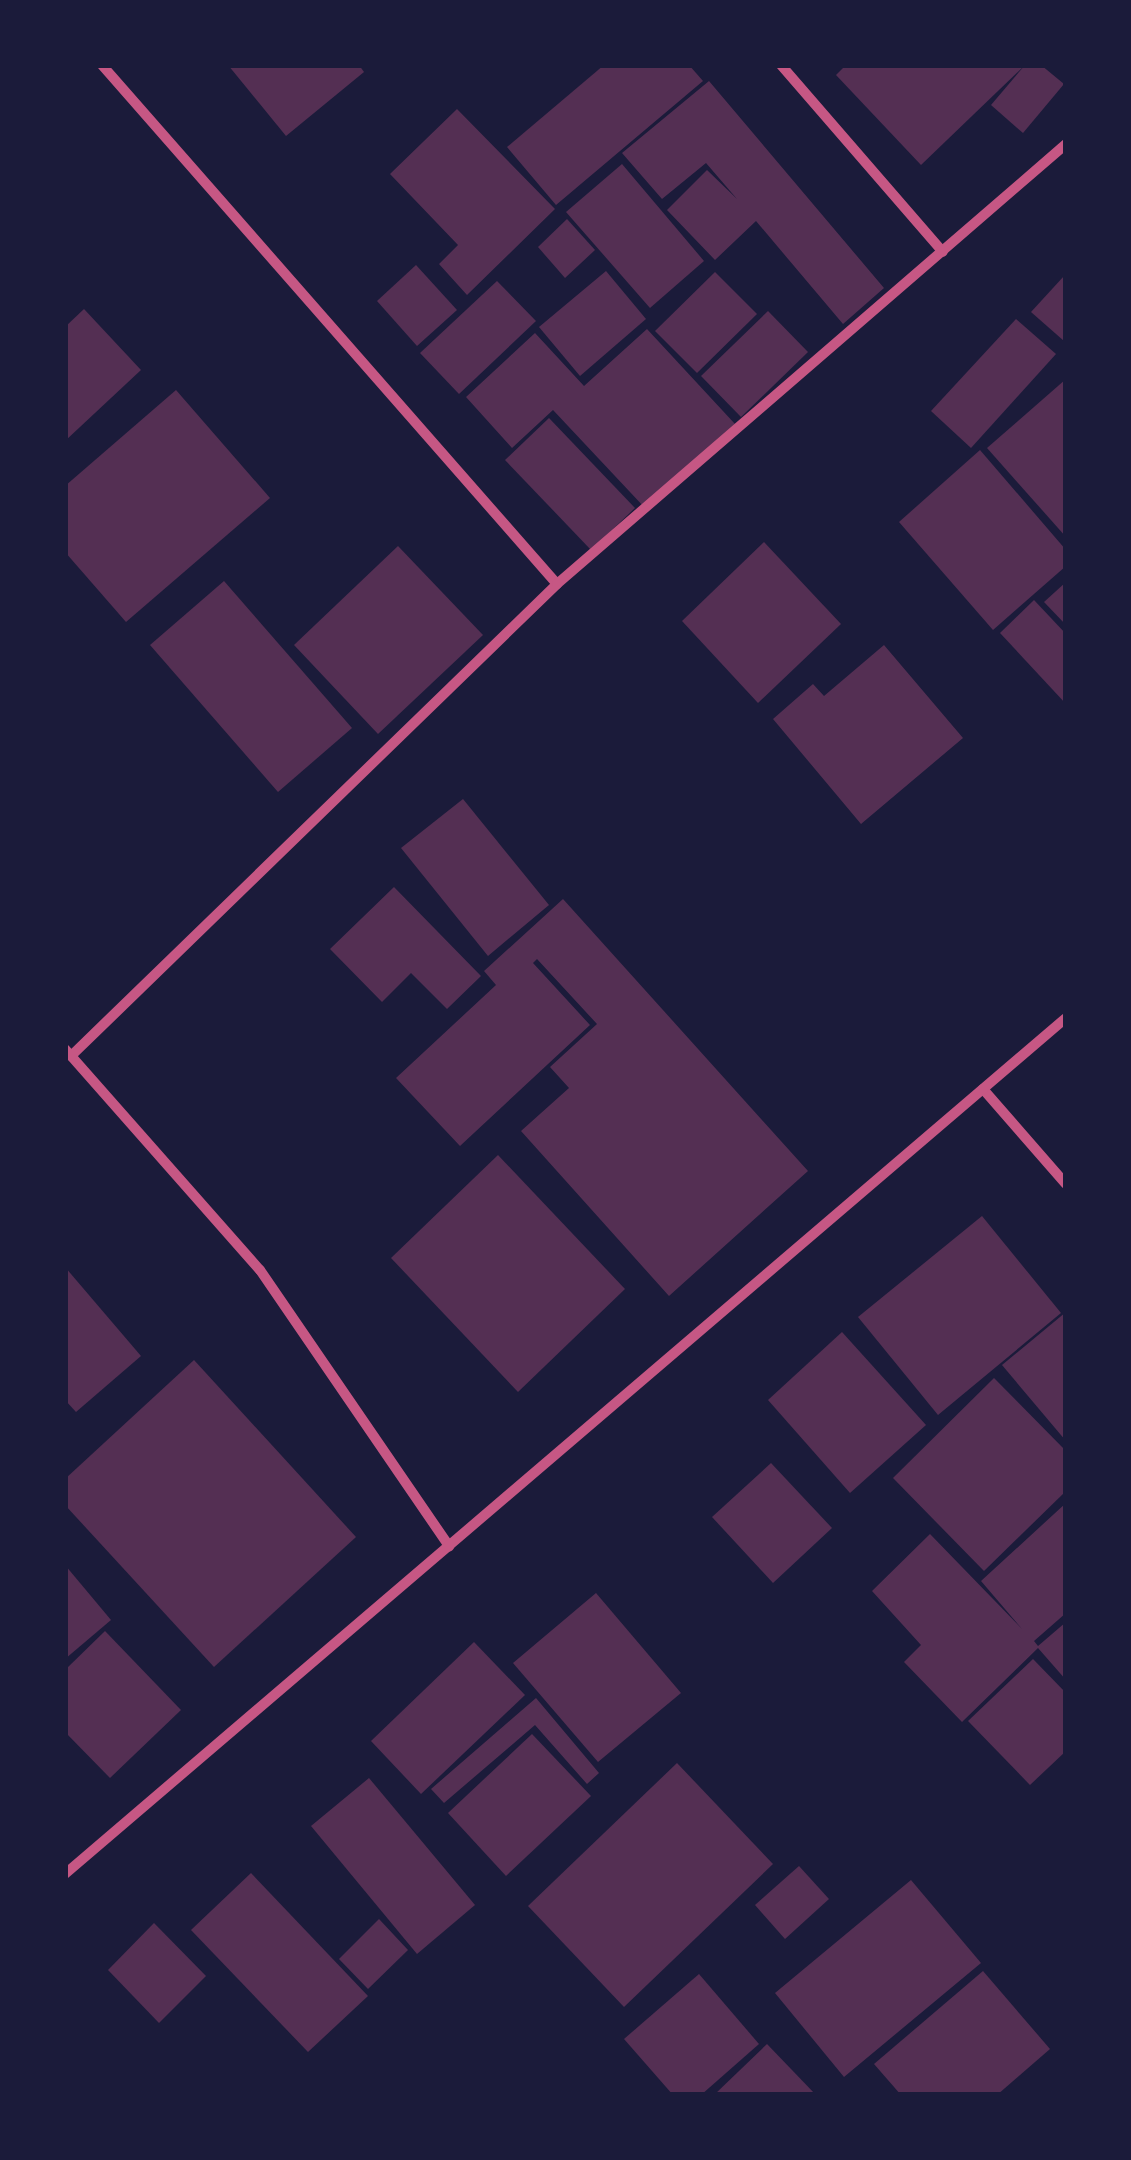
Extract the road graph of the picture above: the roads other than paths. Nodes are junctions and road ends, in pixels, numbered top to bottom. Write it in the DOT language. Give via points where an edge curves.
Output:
graph roads {
  1 [pos="102,65"];
  2 [pos="781,65"];
  3 [pos="1066,144"];
  4 [pos="943,252"];
  5 [pos="557,584"];
  6 [pos="1066,1018"];
  7 [pos="68,1052"];
  8 [pos="983,1088"];
  9 [pos="1066,1184"];
  10 [pos="449,1546"];
  11 [pos="65,1874"];
  1 -- 5 [label="street"];
  2 -- 4 [label="street"];
  3 -- 4 [label="street"];
  4 -- 5 [label="street"];
  5 -- 7 [label="street"];
  6 -- 8 [label="street"];
  7 -- 10 [label="street" via="260,1270"];
  8 -- 9 [label="street"];
  8 -- 10 [label="street"];
  10 -- 11 [label="street"];
}
